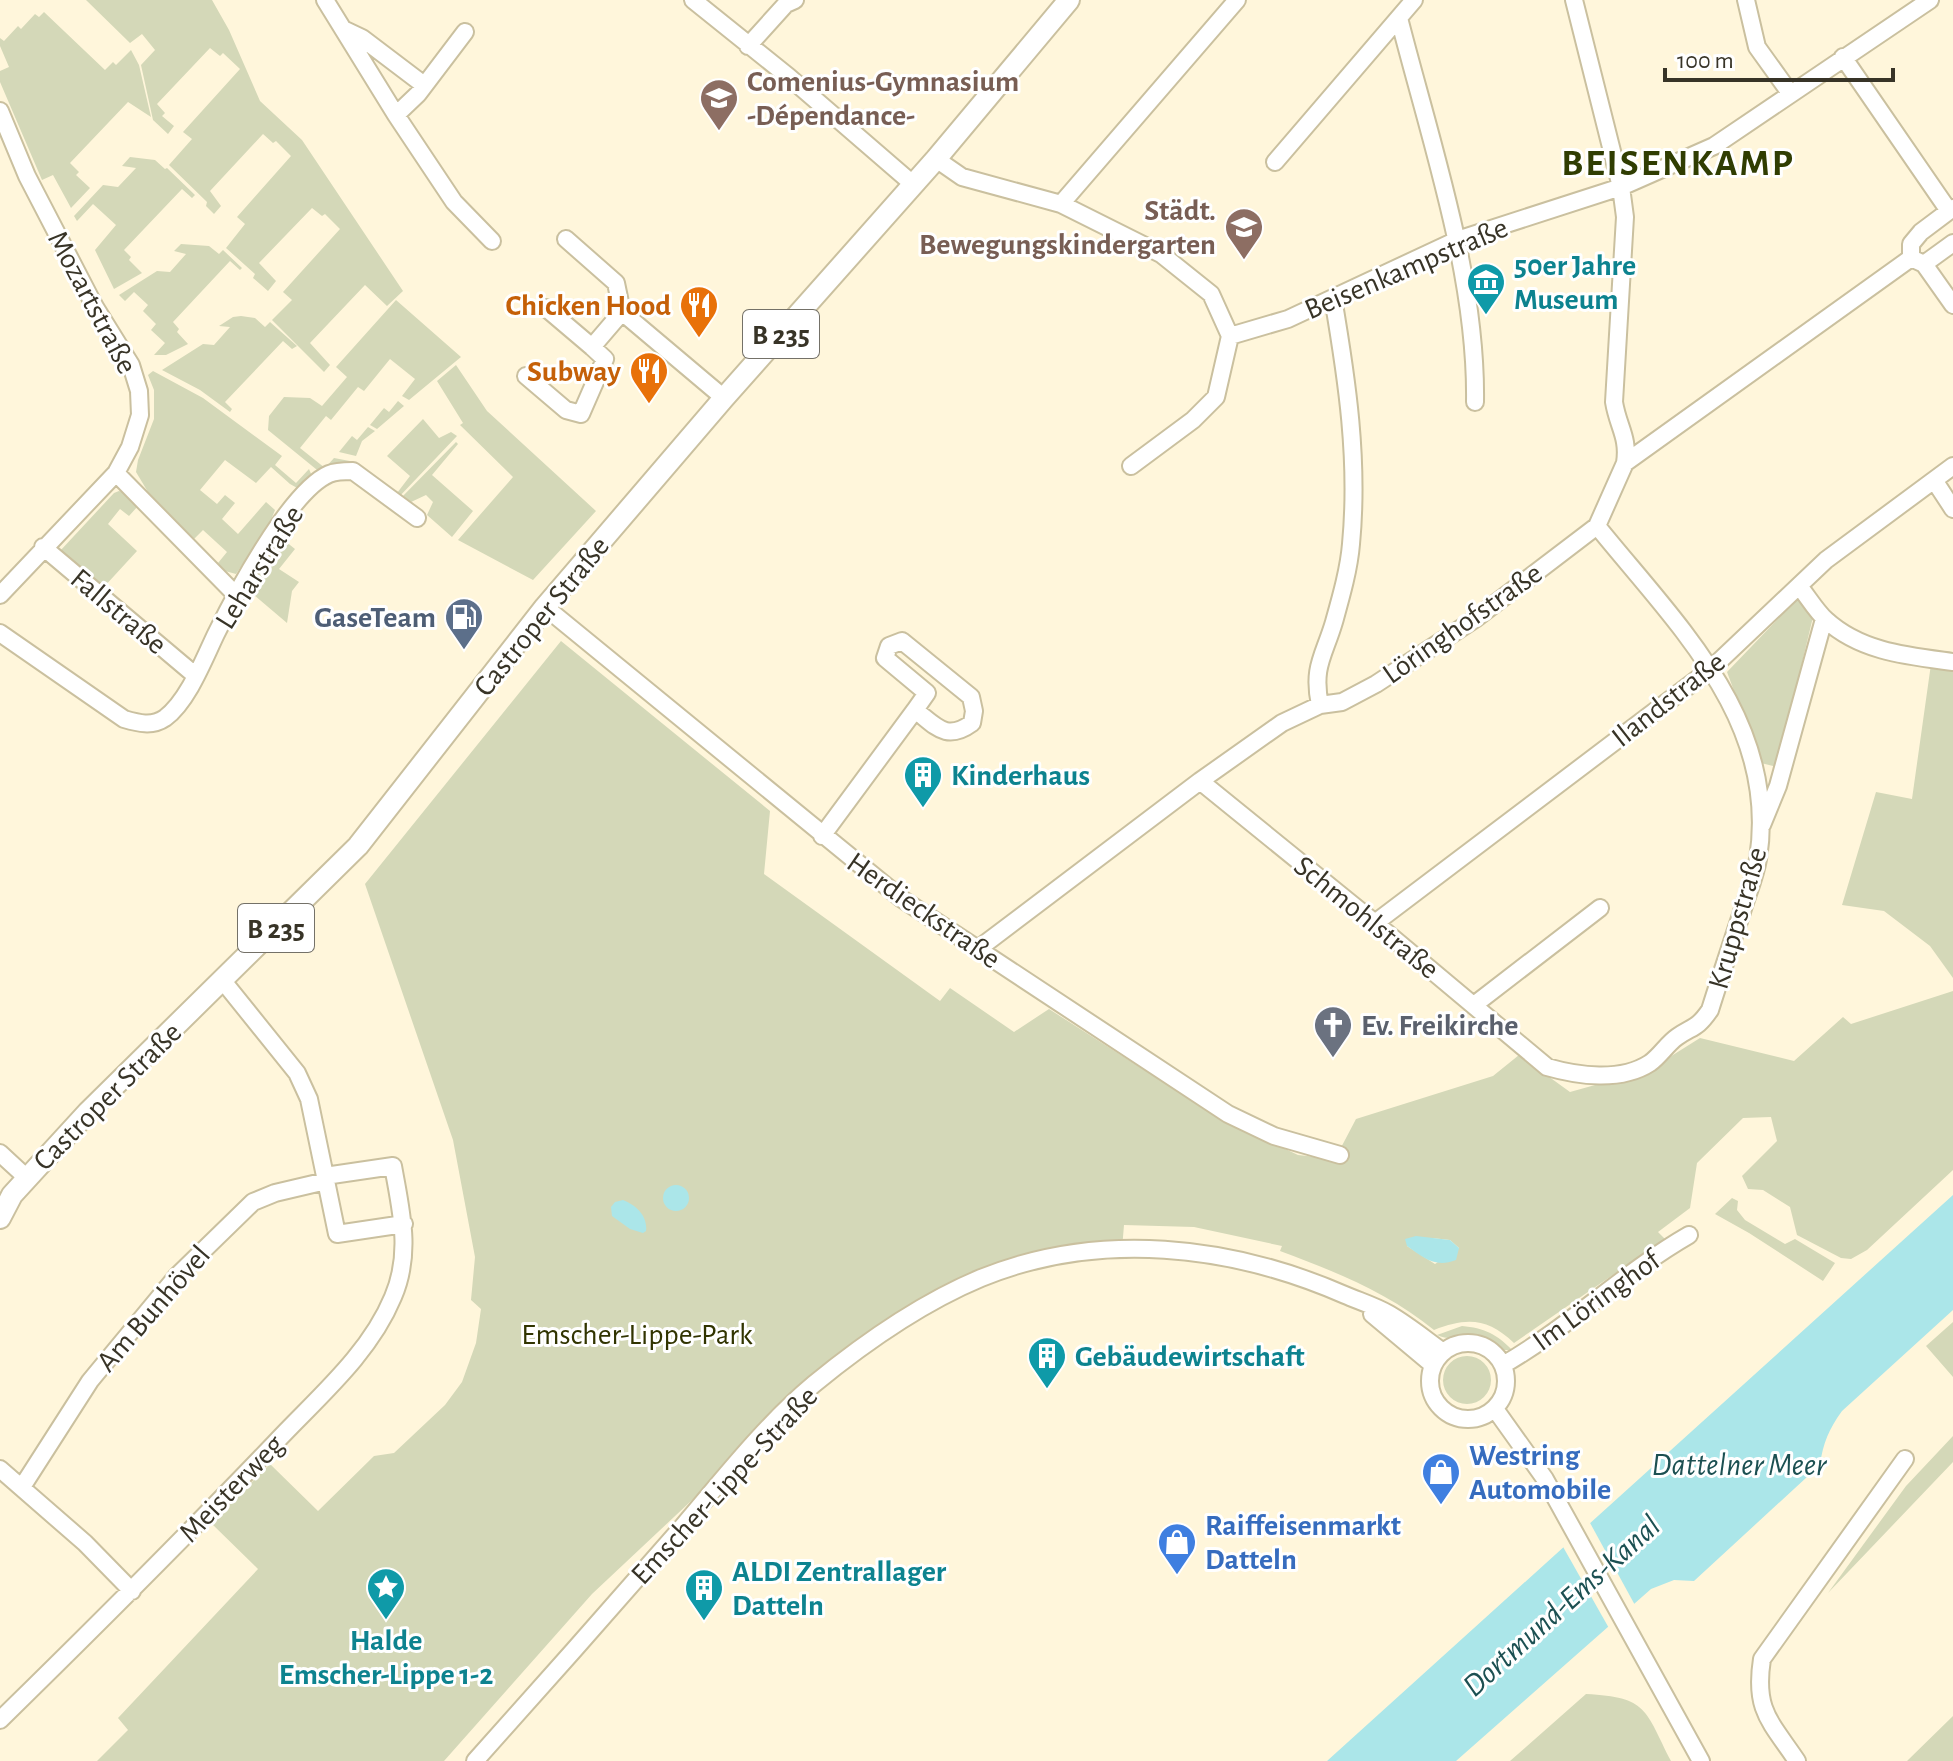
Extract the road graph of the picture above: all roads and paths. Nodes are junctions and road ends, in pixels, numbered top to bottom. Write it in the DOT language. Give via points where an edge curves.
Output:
graph roads {
  1 [pos="325,0"];
  2 [pos="693,0"];
  3 [pos="795,0"];
  4 [pos="1069,0"];
  5 [pos="1237,0"];
  6 [pos="1414,0"];
  7 [pos="1574,0"];
  8 [pos="1746,0"];
  9 [pos="1930,0"];
  10 [pos="1399,18"];
  11 [pos="342,28"];
  12 [pos="465,32"];
  13 [pos="748,46"];
  14 [pos="1843,57"];
  15 [pos="424,85"];
  16 [pos="1790,93"];
  17 [pos="0,111"];
  18 [pos="396,115"];
  19 [pos="936,159"];
  20 [pos="1275,162"];
  21 [pos="914,185"];
  22 [pos="1621,187"];
  23 [pos="1061,204"];
  24 [pos="1951,210"];
  25 [pos="566,239"];
  26 [pos="1457,240"];
  27 [pos="492,241"];
  28 [pos="1953,243"];
  29 [pos="1918,261"];
  30 [pos="1333,298"];
  31 [pos="1953,305"];
  32 [pos="546,308"];
  33 [pos="622,312"];
  34 [pos="1230,336"];
  35 [pos="592,347"];
  36 [pos="526,376"];
  37 [pos="724,398"];
  38 [pos="1475,402"];
  39 [pos="1625,463"];
  40 [pos="1131,466"];
  41 [pos="1953,466"];
  42 [pos="116,473"];
  43 [pos="1934,480"];
  44 [pos="1953,509"];
  45 [pos="417,518"];
  46 [pos="1597,526"];
  47 [pos="43,547"];
  48 [pos="1799,586"];
  49 [pos="235,594"];
  50 [pos="0,595"];
  51 [pos="545,607"];
  52 [pos="1824,619"];
  53 [pos="0,633"];
  54 [pos="1953,662"];
  55 [pos="1712,668"];
  56 [pos="196,676"];
  57 [pos="1320,705"];
  58 [pos="915,710"];
  59 [pos="1200,781"];
  60 [pos="1761,827"];
  61 [pos="822,836"];
  62 [pos="1600,908"];
  63 [pos="1375,923"];
  64 [pos="978,949"];
  65 [pos="223,981"];
  66 [pos="1474,1005"];
  67 [pos="1575,1075"];
  68 [pos="0,1153"];
  69 [pos="1340,1155"];
  70 [pos="27,1178"];
  71 [pos="326,1178"];
  72 [pos="0,1218"];
  73 [pos="404,1224"];
  74 [pos="1689,1235"];
  75 [pos="1438,1358"];
  76 [pos="1503,1365"];
  77 [pos="1495,1409"];
  78 [pos="1905,1459"];
  79 [pos="0,1469"];
  80 [pos="22,1487"];
  81 [pos="132,1591"];
  82 [pos="0,1720"];
  83 [pos="475,1761"];
  84 [pos="1701,1761"];
  85 [pos="1797,1761"];
  1 -- 11 [label="street"];
  2 -- 13 [label="street"];
  3 -- 13 [label="street"];
  4 -- 19 [label="main road, Castroper Straße / B 235"];
  5 -- 23 [label="street"];
  6 -- 10 [label="street"];
  7 -- 22 [label="street"];
  8 -- 16 [label="street" via="1757,47"];
  9 -- 14 [label="street, Beisenkampstraße"];
  10 -- 20 [label="street"];
  10 -- 26 [label="street"];
  11 -- 15 [label="street"];
  11 -- 18 [label="street"];
  12 -- 15 [label="street"];
  13 -- 21 [label="street"];
  14 -- 16 [label="street, Beisenkampstraße"];
  14 -- 24 [label="street"];
  15 -- 18 [label="street"];
  16 -- 22 [label="street, Beisenkampstraße" via="1714,146"];
  17 -- 42 [label="street, Mozartstraße" via="27,176 131,365 140,415"];
  18 -- 27 [label="street" via="454,202"];
  19 -- 21 [label="main road, Castroper Straße / B 235"];
  19 -- 23 [label="street" via="962,177"];
  21 -- 37 [label="main road, Castroper Straße / B 235"];
  22 -- 26 [label="street, Beisenkampstraße"];
  22 -- 39 [label="street" via="1625,217 1614,402 1628,444"];
  23 -- 34 [label="street" via="1161,254 1211,294"];
  24 -- 29 [label="street" via="1911,244"];
  25 -- 33 [label="street" via="616,283"];
  26 -- 30 [label="street, Beisenkampstraße"];
  26 -- 38 [label="street" via="1475,365"];
  28 -- 29 [label="street"];
  29 -- 31 [label="street"];
  29 -- 39 [label="street"];
  30 -- 34 [label="street, Beisenkampstraße" via="1288,319"];
  30 -- 57 [label="street" via="1354,447 1351,545 1334,622 1316,670"];
  32 -- 35 [label="street"];
  33 -- 35 [label="street"];
  33 -- 37 [label="street"];
  34 -- 40 [label="street" via="1216,397"];
  35 -- 36 [label="street" via="605,359 581,414 566,410"];
  37 -- 51 [label="main road, Castroper Straße / B 235"];
  39 -- 46 [label="street, Löringhofstraße"];
  41 -- 43 [label="street, Ilandstraße"];
  42 -- 47 [label="street, Mozartstraße"];
  42 -- 49 [label="street"];
  43 -- 44 [label="street"];
  43 -- 48 [label="street, Ilandstraße"];
  45 -- 49 [label="street, Leharstraße" via="353,471 330,474 285,517"];
  46 -- 55 [label="street, Kruppstraße"];
  46 -- 57 [label="street, Löringhofstraße" via="1475,619 1389,676 1342,702"];
  47 -- 50 [label="street, Mozartstraße"];
  47 -- 56 [label="street, Fallstraße"];
  48 -- 52 [label="street"];
  48 -- 55 [label="street, Ilandstraße"];
  49 -- 56 [label="street, Leharstraße"];
  51 -- 61 [label="street, Herdieckstraße"];
  51 -- 65 [label="main road, Castroper Straße / B 235" via="396,802"];
  52 -- 54 [label="street" via="1885,652"];
  52 -- 60 [label="street" via="1778,786"];
  53 -- 56 [label="street, Leharstraße" via="124,719 143,725 163,720"];
  55 -- 60 [label="street, Kruppstraße" via="1740,719 1756,771"];
  55 -- 63 [label="street, Ilandstraße"];
  57 -- 59 [label="street, Löringhofstraße" via="1282,723"];
  58 -- 58 [label="street" via="927,693 885,658 889,646 902,641 971,697 974,711 972,723 959,733 943,732"];
  58 -- 61 [label="street"];
  59 -- 63 [label="street, Schmohlstraße"];
  59 -- 64 [label="street, Löringhofstraße"];
  60 -- 67 [label="street, Kruppstraße" via="1758,862 1710,1010 1700,1025 1677,1037 1649,1063 1627,1072"];
  61 -- 64 [label="street, Herdieckstraße" via="902,899"];
  62 -- 66 [label="street"];
  63 -- 66 [label="street, Schmohlstraße"];
  64 -- 69 [label="street, Herdieckstraße" via="1228,1114 1274,1136"];
  65 -- 70 [label="main road, Castroper Straße / B 235"];
  65 -- 71 [label="street" via="297,1073 309,1099"];
  66 -- 67 [label="street, Schmohlstraße" via="1547,1067"];
  68 -- 70 [label="street"];
  70 -- 72 [label="main road, Castroper Straße / B 235"];
  71 -- 73 [label="street" via="337,1234"];
  71 -- 73 [label="street, Meisterweg" via="393,1166"];
  71 -- 80 [label="street, Am Bunhövel" via="253,1202 176,1277 90,1381"];
  73 -- 81 [label="street, Meisterweg" via="404,1265 394,1297 360,1353"];
  74 -- 76 [label="street, Im Löringhof"];
  75 -- 76 [label="street" via="1456,1345 1470,1343 1495,1354"];
  75 -- 77 [label="street" via="1431,1391 1446,1413 1471,1420"];
  75 -- 83 [label="street, Emscher-Lippe-Straße" via="1387,1313 1281,1269 1242,1259 1189,1251 1076,1253 982,1278 878,1335 801,1397"];
  76 -- 77 [label="street" via="1506,1388"];
  77 -- 84 [label="street" via="1545,1479"];
  78 -- 85 [label="street" via="1762,1659 1762,1709"];
  79 -- 80 [label="street"];
  80 -- 81 [label="street"];
  81 -- 82 [label="street, Meisterweg"];
}
